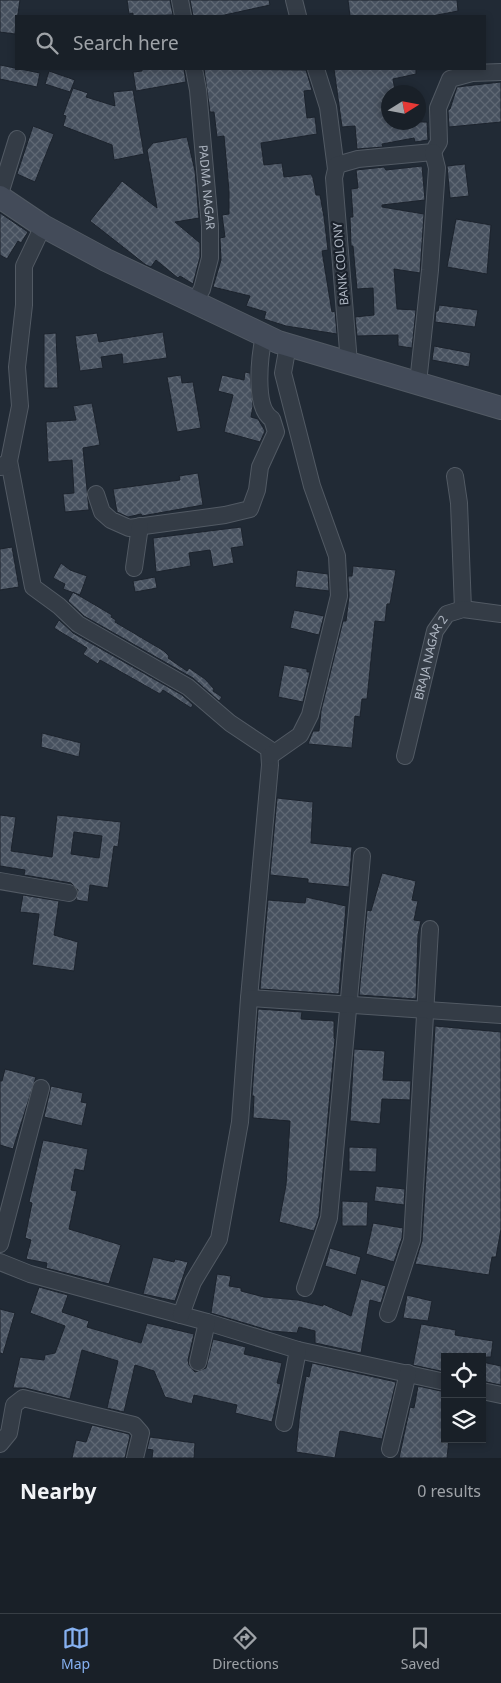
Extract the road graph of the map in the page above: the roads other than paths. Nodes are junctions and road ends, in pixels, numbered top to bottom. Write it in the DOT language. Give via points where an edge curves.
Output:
graph roads {
  1 [pos="180,0"];
  2 [pos="294,0"];
  3 [pos="183,15"];
  4 [pos="298,15"];
  5 [pos="194,70"];
  6 [pos="316,70"];
  7 [pos="501,72"];
  8 [pos="17,139"];
  9 [pos="433,152"];
  10 [pos="337,167"];
  11 [pos="0,195"];
  12 [pos="42,226"];
  13 [pos="194,303"];
  14 [pos="264,336"];
  15 [pos="288,345"];
  16 [pos="349,363"];
  17 [pos="418,384"];
  18 [pos="501,407"];
  19 [pos="5,465"];
  20 [pos="455,476"];
  21 [pos="96,494"];
  22 [pos="140,526"];
  23 [pos="134,568"];
  24 [pos="463,609"];
  25 [pos="501,614"];
  26 [pos="270,756"];
  27 [pos="405,756"];
  28 [pos="362,856"];
  29 [pos="0,881"];
  30 [pos="69,893"];
  31 [pos="430,929"];
  32 [pos="249,998"];
  33 [pos="347,1005"];
  34 [pos="425,1010"];
  35 [pos="501,1015"];
  36 [pos="41,1088"];
  37 [pos="0,1244"];
  38 [pos="0,1262"];
  39 [pos="306,1288"];
  40 [pos="388,1314"];
  41 [pos="181,1316"];
  42 [pos="208,1322"];
  43 [pos="298,1350"];
  44 [pos="198,1362"];
  45 [pos="408,1373"];
  46 [pos="441,1381"];
  47 [pos="486,1392"];
  48 [pos="501,1395"];
  49 [pos="284,1423"];
  50 [pos="0,1444"];
  51 [pos="390,1449"];
  52 [pos="135,1458"];
  1 -- 3 [label="street"];
  2 -- 4 [label="street"];
  5 -- 13 [label="street, PADMA NAGAR" via="210,226 210,258 202,289"];
  6 -- 10 [label="street, BANK COLONY" via="328,107"];
  7 -- 9 [label="street" via="461,74 450,79 438,108 439,142"];
  8 -- 11 [label="street"];
  9 -- 10 [label="street" via="358,159"];
  9 -- 17 [label="street" via="437,168"];
  10 -- 16 [label="street, BANK COLONY" via="334,178"];
  11 -- 12 [label="street"];
  12 -- 13 [label="street"];
  12 -- 19 [label="street" via="24,266 24,305 17,367 20,406"];
  13 -- 14 [label="street"];
  14 -- 15 [label="street"];
  14 -- 22 [label="street" via="259,355 260,396 276,432 260,467 253,505 237,513"];
  15 -- 16 [label="street"];
  15 -- 26 [label="street" via="283,373 312,486 337,556 339,596 310,715 300,735"];
  16 -- 17 [label="street"];
  17 -- 18 [label="street"];
  19 -- 26 [label="street" via="33,587 78,624 188,687 230,723 269,749"];
  20 -- 24 [label="street"];
  21 -- 22 [label="street" via="102,512 111,520 129,528"];
  22 -- 23 [label="street"];
  24 -- 25 [label="street, BRAJA NAGAR 2"];
  24 -- 27 [label="street, BRAJA NAGAR 2" via="447,614 435,631"];
  26 -- 32 [label="street"];
  28 -- 33 [label="street"];
  29 -- 30 [label="street"];
  31 -- 34 [label="street"];
  32 -- 33 [label="street"];
  32 -- 41 [label="street" via="240,1122 218,1239 193,1282"];
  33 -- 34 [label="street"];
  33 -- 39 [label="street" via="329,1218"];
  34 -- 35 [label="street"];
  34 -- 40 [label="street" via="412,1240"];
  36 -- 37 [label="street"];
  38 -- 41 [label="street" via="30,1274"];
  41 -- 42 [label="street"];
  42 -- 43 [label="street"];
  42 -- 44 [label="street"];
  43 -- 45 [label="street"];
  43 -- 49 [label="street"];
  45 -- 46 [label="street"];
  45 -- 51 [label="street"];
  47 -- 48 [label="street"];
  50 -- 52 [label="street" via="9,1433 14,1405 23,1398 134,1425 141,1433"];
}
